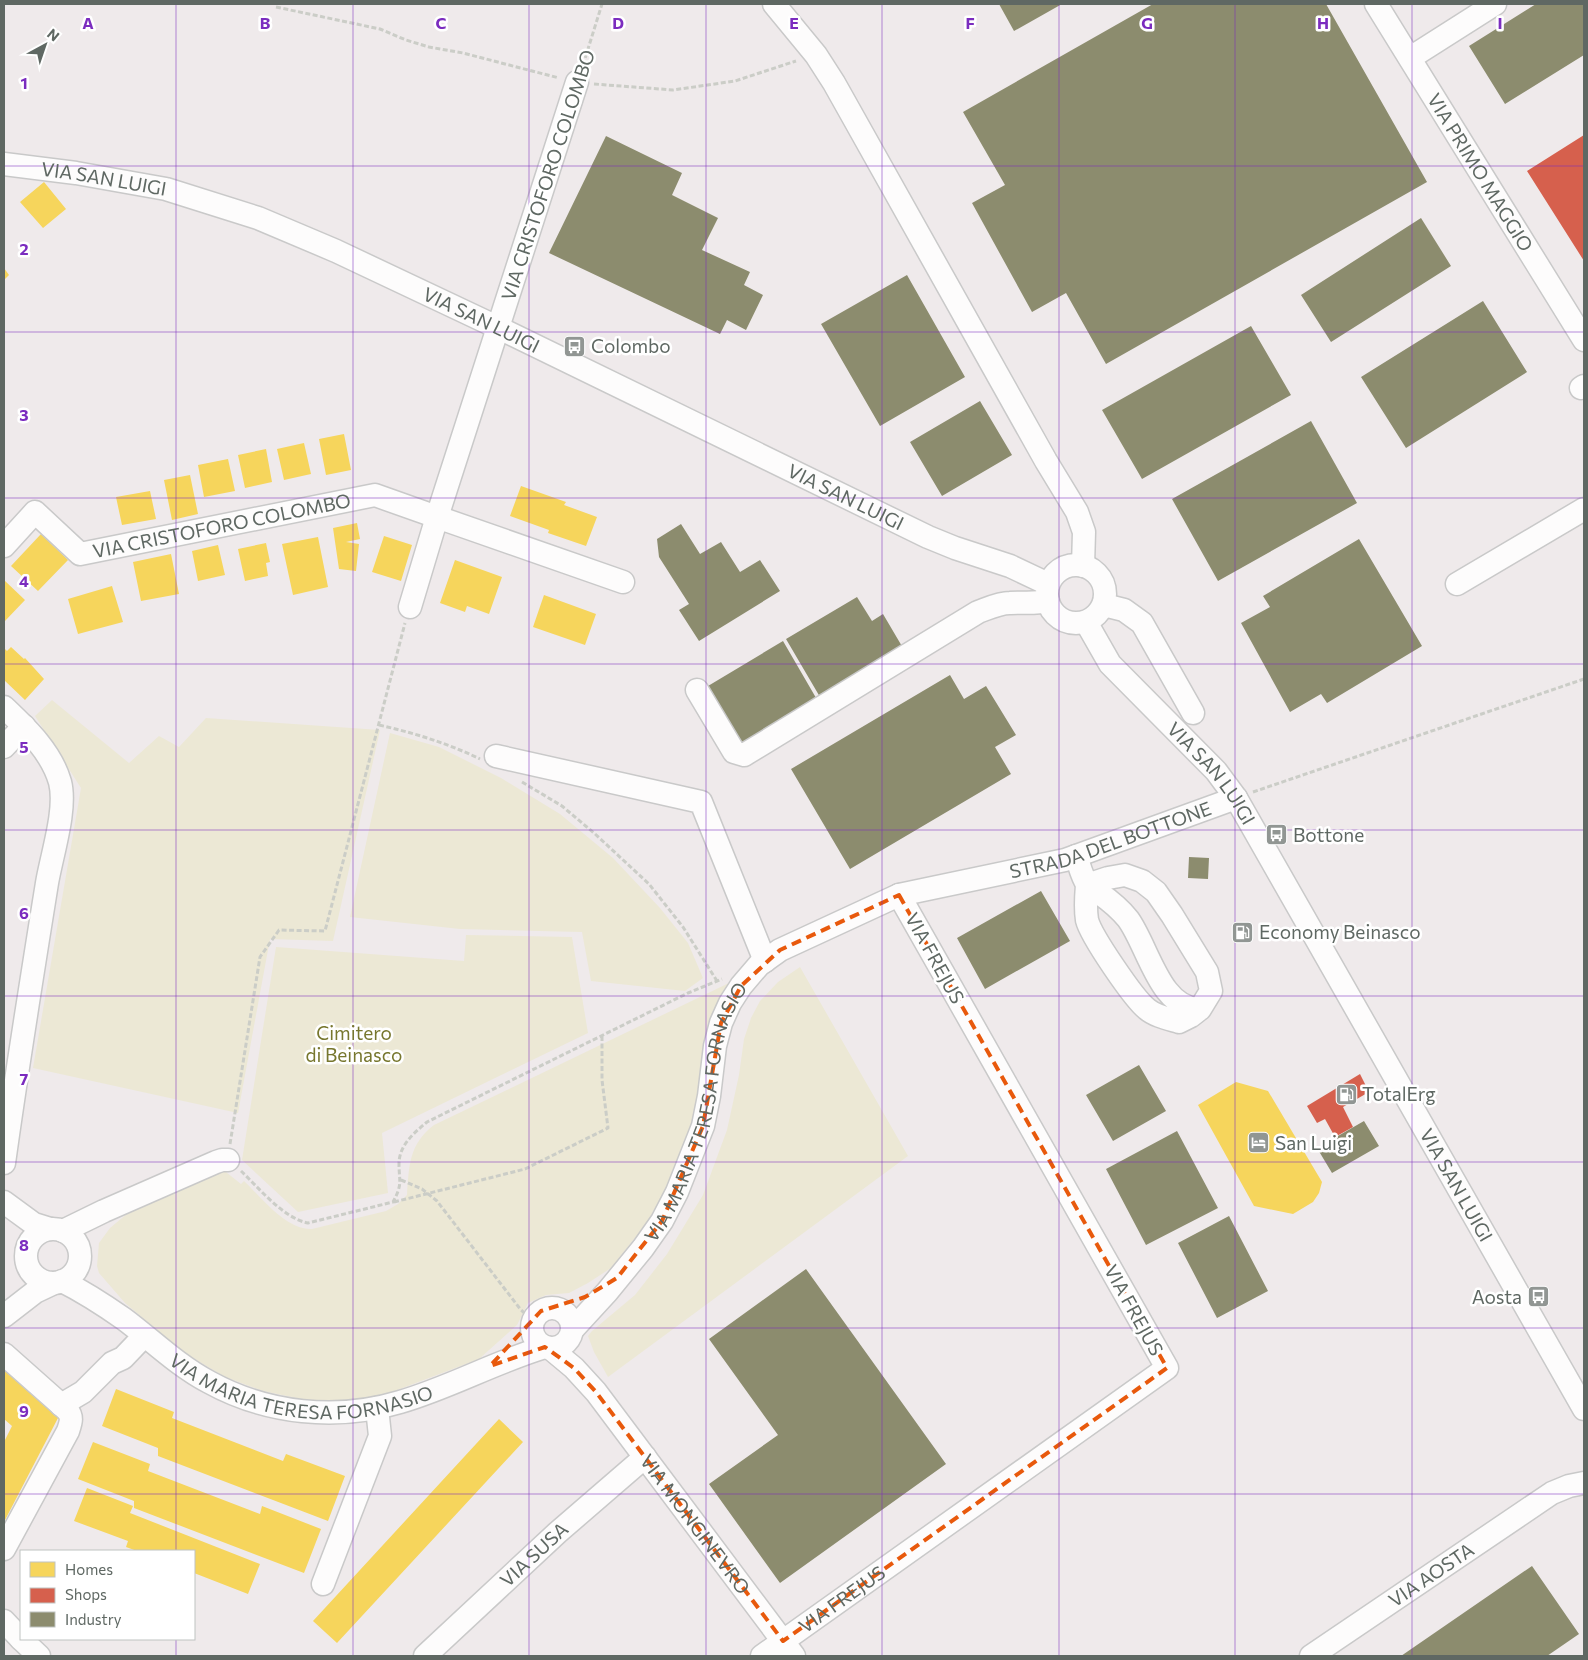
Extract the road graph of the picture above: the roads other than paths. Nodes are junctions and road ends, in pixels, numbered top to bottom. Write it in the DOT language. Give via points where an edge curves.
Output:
graph roads {
  1 [pos="774,4"];
  2 [pos="1376,4"];
  3 [pos="1495,4"];
  4 [pos="1410,58"];
  5 [pos="577,82"];
  6 [pos="4,164"];
  7 [pos="499,328"];
  8 [pos="1584,340"];
  9 [pos="1584,509"];
  10 [pos="437,517"];
  11 [pos="4,546"];
  12 [pos="1083,566"];
  13 [pos="623,582"];
  14 [pos="1458,584"];
  15 [pos="1048,593"];
  16 [pos="1104,605"];
  17 [pos="410,607"];
  18 [pos="1086,622"];
  19 [pos="697,690"];
  20 [pos="4,707"];
  21 [pos="1193,713"];
  22 [pos="24,726"];
  23 [pos="4,747"];
  24 [pos="489,758"];
  25 [pos="1236,798"];
  26 [pos="1076,856"];
  27 [pos="1087,885"];
  28 [pos="900,895"];
  29 [pos="772,956"];
  30 [pos="1200,1009"];
  31 [pos="228,1160"];
  32 [pos="4,1163"];
  33 [pos="4,1202"];
  34 [pos="122,1204"];
  35 [pos="4,1215"];
  36 [pos="56,1230"];
  37 [pos="27,1254"];
  38 [pos="80,1254"];
  39 [pos="617,1278"];
  40 [pos="58,1282"];
  41 [pos="558,1308"];
  42 [pos="4,1311"];
  43 [pos="4,1316"];
  44 [pos="533,1323"];
  45 [pos="134,1328"];
  46 [pos="572,1331"];
  47 [pos="547,1347"];
  48 [pos="4,1354"];
  49 [pos="490,1366"];
  50 [pos="596,1392"];
  51 [pos="61,1405"];
  52 [pos="377,1408"];
  53 [pos="1584,1409"];
  54 [pos="645,1457"];
  55 [pos="1584,1484"];
  56 [pos="1552,1493"];
  57 [pos="1584,1494"];
  58 [pos="4,1549"];
  59 [pos="323,1584"];
  60 [pos="20,1640"];
  61 [pos="788,1649"];
  62 [pos="39,1656"];
  63 [pos="425,1656"];
  64 [pos="762,1656"];
  65 [pos="1311,1656"];
  1 -- 12 [label="street" via="816,55 857,122 1077,512 1084,532"];
  2 -- 4 [label="street, VIA PRIMO MAGGIO"];
  3 -- 4 [label="street"];
  4 -- 8 [label="street, VIA PRIMO MAGGIO"];
  5 -- 7 [label="street, VIA CRISTOFORO COLOMBO"];
  6 -- 7 [label="street, VIA SAN LUIGI" via="166,189 258,218"];
  7 -- 10 [label="street, VIA CRISTOFORO COLOMBO"];
  7 -- 15 [label="street, VIA SAN LUIGI" via="928,537 1010,566"];
  9 -- 14 [label="street"];
  10 -- 11 [label="street, VIA CRISTOFORO COLOMBO" via="375,495 80,554 35,512"];
  10 -- 13 [label="street, VIA CRISTOFORO COLOMBO"];
  10 -- 17 [label="street, VIA CRISTOFORO COLOMBO"];
  12 -- 15 [label="street" via="1062,568 1056,573"];
  12 -- 16 [label="street" via="1095,572 1103,582 1106,593"];
  15 -- 18 [label="street, VIA SAN LUIGI" via="1052,611 1061,620 1075,624"];
  15 -- 19 [label="street" via="1036,604 999,604 978,612 744,755 734,752"];
  16 -- 18 [label="street" via="1096,616"];
  16 -- 21 [label="street, VIA SAN LUIGI" via="1124,610 1142,623"];
  18 -- 25 [label="street, VIA SAN LUIGI" via="1110,664 1216,771"];
  20 -- 22 [label="street"];
  22 -- 23 [label="street"];
  22 -- 32 [label="street" via="52,763 60,783 62,806 51,858"];
  24 -- 29 [label="street" via="701,802"];
  25 -- 26 [label="street, STRADA DEL BOTTONE"];
  25 -- 53 [label="street, VIA SAN LUIGI"];
  26 -- 27 [label="street"];
  26 -- 28 [label="street, STRADA DEL BOTTONE"];
  27 -- 30 [label="street" via="1126,916 1166,991 1190,1009"];
  27 -- 30 [label="street" via="1088,922 1099,945 1147,1010 1179,1022"];
  27 -- 30 [label="street" via="1125,875 1142,881 1156,892 1207,972 1211,991"];
  28 -- 29 [label="street, STRADA DEL BOTTONE"];
  28 -- 61 [label="street, VIA FREJUS" via="1166,1368"];
  29 -- 39 [label="street, VIA MARIA TERESA FORNASIO" via="741,986 730,1003 715,1046 703,1126 681,1184 662,1221"];
  31 -- 34 [label="street" via="216,1162"];
  33 -- 36 [label="street" via="34,1224"];
  34 -- 36 [label="street"];
  34 -- 38 [label="street" via="90,1236"];
  35 -- 37 [label="street"];
  36 -- 37 [label="street" via="36,1235"];
  36 -- 38 [label="street" via="72,1236"];
  37 -- 40 [label="street" via="29,1269 35,1276 43,1281"];
  37 -- 42 [label="street" via="21,1278"];
  38 -- 40 [label="street" via="74,1274"];
  38 -- 45 [label="street, VIA MARIA TERESA FORNASIO" via="89,1275"];
  39 -- 41 [label="street, VIA MARIA TERESA FORNASIO"];
  39 -- 46 [label="street, VIA MARIA TERESA FORNASIO"];
  40 -- 43 [label="street" via="34,1292"];
  40 -- 45 [label="street, VIA MARIA TERESA FORNASIO" via="80,1290"];
  41 -- 44 [label="street, VIA MARIA TERESA FORNASIO" via="540,1311"];
  41 -- 46 [label="street" via="569,1316"];
  44 -- 47 [label="street" via="535,1338"];
  44 -- 49 [label="street, VIA MARIA TERESA FORNASIO"];
  45 -- 51 [label="street" via="122,1358 112,1362 83,1392"];
  45 -- 52 [label="street, VIA MARIA TERESA FORNASIO" via="181,1365 241,1397 272,1407 309,1412 345,1413"];
  46 -- 47 [label="street, VIA MARIA TERESA FORNASIO" via="566,1343 556,1348"];
  46 -- 50 [label="street, VIA MONGINEVRO"];
  47 -- 49 [label="street, VIA MARIA TERESA FORNASIO"];
  47 -- 50 [label="street, VIA MONGINEVRO" via="574,1368"];
  48 -- 51 [label="street"];
  49 -- 52 [label="street, VIA MARIA TERESA FORNASIO" via="402,1402"];
  50 -- 54 [label="street, VIA MONGINEVRO"];
  51 -- 58 [label="street" via="71,1417 68,1431"];
  52 -- 59 [label="street" via="380,1436"];
  54 -- 61 [label="street, VIA MONGINEVRO"];
  54 -- 63 [label="street, VIA SUSA" via="557,1533"];
  55 -- 56 [label="street, VIA AOSTA"];
  56 -- 57 [label="street"];
  56 -- 65 [label="street, VIA AOSTA"];
  60 -- 62 [label="street"];
  61 -- 64 [label="street"];
}
